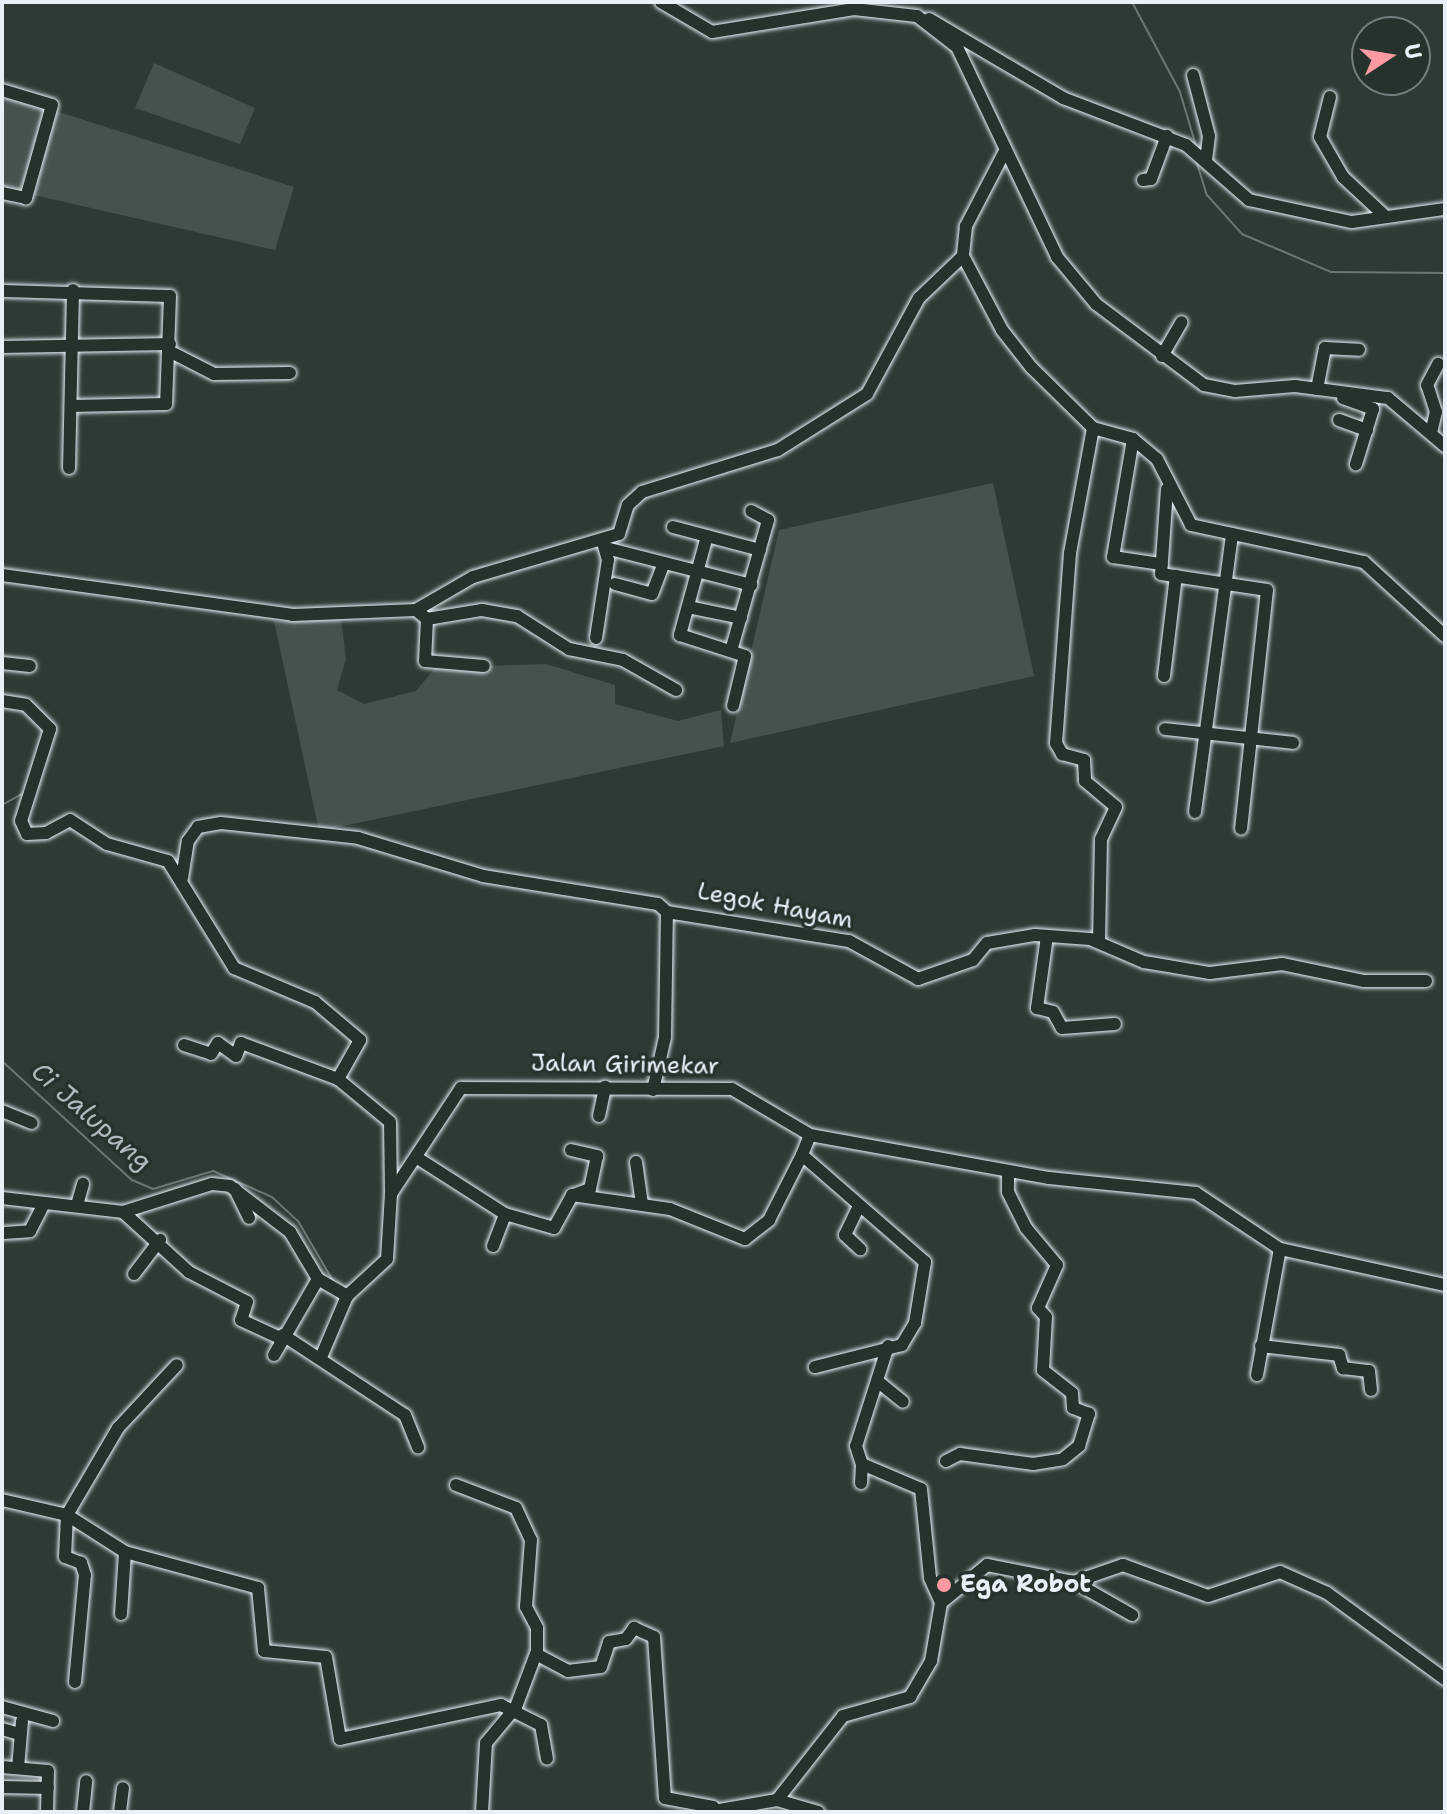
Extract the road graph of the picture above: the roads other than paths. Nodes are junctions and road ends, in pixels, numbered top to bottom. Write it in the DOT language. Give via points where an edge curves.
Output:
graph roads {
  1 [pos="661,2"];
  2 [pos="855,5"];
  3 [pos="917,16"];
  4 [pos="1193,75"];
  5 [pos="2,90"];
  6 [pos="1330,97"];
  7 [pos="1167,136"];
  8 [pos="1005,151"];
  9 [pos="1206,159"];
  10 [pos="1143,180"];
  11 [pos="2,193"];
  12 [pos="1445,209"];
  13 [pos="1385,216"];
  14 [pos="963,256"];
  15 [pos="73,290"];
  16 [pos="2,291"];
  17 [pos="1182,322"];
  18 [pos="2,347"];
  19 [pos="73,347"];
  20 [pos="170,348"];
  21 [pos="1359,350"];
  22 [pos="1162,356"];
  23 [pos="1438,364"];
  24 [pos="290,373"];
  25 [pos="1317,389"];
  26 [pos="1341,392"];
  27 [pos="71,406"];
  28 [pos="1339,420"];
  29 [pos="1093,428"];
  30 [pos="1367,430"];
  31 [pos="1431,433"];
  32 [pos="1133,439"];
  33 [pos="1445,446"];
  34 [pos="1356,464"];
  35 [pos="69,468"];
  36 [pos="1168,481"];
  37 [pos="751,511"];
  38 [pos="673,527"];
  39 [pos="1232,534"];
  40 [pos="707,536"];
  41 [pos="604,543"];
  42 [pos="760,550"];
  43 [pos="664,563"];
  44 [pos="1161,564"];
  45 [pos="697,571"];
  46 [pos="2,575"];
  47 [pos="1176,576"];
  48 [pos="615,584"];
  49 [pos="1225,584"];
  50 [pos="751,585"];
  51 [pos="688,607"];
  52 [pos="416,610"];
  53 [pos="741,618"];
  54 [pos="427,619"];
  55 [pos="1445,636"];
  56 [pos="596,638"];
  57 [pos="731,651"];
  58 [pos="2,663"];
  59 [pos="30,666"];
  60 [pos="484,666"];
  61 [pos="1164,676"];
  62 [pos="676,690"];
  63 [pos="2,701"];
  64 [pos="733,706"];
  65 [pos="1165,729"];
  66 [pos="1205,734"];
  67 [pos="1251,739"];
  68 [pos="1293,743"];
  69 [pos="1195,812"];
  70 [pos="1241,829"];
  71 [pos="182,878"];
  72 [pos="667,912"];
  73 [pos="1047,936"];
  74 [pos="1099,941"];
  75 [pos="1426,981"];
  76 [pos="1115,1024"];
  77 [pos="184,1045"];
  78 [pos="338,1079"];
  79 [pos="605,1087"];
  80 [pos="653,1090"];
  81 [pos="2,1111"];
  82 [pos="599,1116"];
  83 [pos="32,1123"];
  84 [pos="810,1135"];
  85 [pos="571,1150"];
  86 [pos="802,1155"];
  87 [pos="419,1159"];
  88 [pos="636,1162"];
  89 [pos="1008,1172"];
  90 [pos="83,1184"];
  91 [pos="235,1189"];
  92 [pos="391,1194"];
  93 [pos="572,1195"];
  94 [pos="2,1198"];
  95 [pos="44,1204"];
  96 [pos="642,1204"];
  97 [pos="77,1205"];
  98 [pos="859,1206"];
  99 [pos="123,1212"];
  100 [pos="505,1214"];
  101 [pos="249,1218"];
  102 [pos="4,1233"];
  103 [pos="160,1240"];
  104 [pos="493,1246"];
  105 [pos="860,1249"];
  106 [pos="1280,1249"];
  107 [pos="134,1274"];
  108 [pos="318,1279"];
  109 [pos="1445,1285"];
  110 [pos="347,1296"];
  111 [pos="282,1336"];
  112 [pos="888,1346"];
  113 [pos="1261,1346"];
  114 [pos="274,1355"];
  115 [pos="322,1355"];
  116 [pos="177,1365"];
  117 [pos="815,1367"];
  118 [pos="1257,1375"];
  119 [pos="881,1384"];
  120 [pos="1371,1390"];
  121 [pos="903,1402"];
  122 [pos="418,1447"];
  123 [pos="946,1461"];
  124 [pos="862,1464"];
  125 [pos="861,1483"];
  126 [pos="456,1485"];
  127 [pos="2,1500"];
  128 [pos="68,1516"];
  129 [pos="125,1552"];
  130 [pos="1074,1582"];
  131 [pos="941,1603"];
  132 [pos="121,1614"];
  133 [pos="1132,1615"];
  134 [pos="536,1654"];
  135 [pos="1445,1679"];
  136 [pos="75,1682"];
  137 [pos="2,1707"];
  138 [pos="516,1707"];
  139 [pos="53,1721"];
  140 [pos="2,1729"];
  141 [pos="547,1758"];
  142 [pos="2,1767"];
  143 [pos="18,1768"];
  144 [pos="86,1781"];
  145 [pos="2,1787"];
  146 [pos="48,1788"];
  147 [pos="123,1788"];
  148 [pos="777,1800"];
  149 [pos="710,1809"];
  150 [pos="47,1812"];
  151 [pos="83,1812"];
  152 [pos="120,1812"];
  153 [pos="482,1812"];
  154 [pos="818,1812"];
  1 -- 2 [label="street" via="712,32"];
  2 -- 3 [label="street"];
  3 -- 7 [label="street" via="950,27 1063,98"];
  3 -- 8 [label="street" via="957,47"];
  4 -- 9 [label="street" via="1209,136"];
  5 -- 11 [label="street" via="52,105 26,198"];
  6 -- 13 [label="street" via="1320,137 1349,185"];
  7 -- 9 [label="street"];
  7 -- 10 [label="street" via="1151,179"];
  8 -- 14 [label="street" via="966,226"];
  8 -- 22 [label="street" via="1072,278"];
  9 -- 13 [label="street" via="1249,200 1352,222"];
  12 -- 13 [label="street"];
  14 -- 29 [label="street" via="1015,349"];
  14 -- 41 [label="street" via="919,298 867,394 778,450 642,492 628,505 624,530"];
  15 -- 16 [label="street"];
  15 -- 19 [label="street"];
  15 -- 20 [label="street" via="168,293"];
  17 -- 22 [label="street"];
  18 -- 19 [label="street"];
  19 -- 20 [label="street"];
  19 -- 27 [label="street"];
  20 -- 24 [label="street" via="214,374"];
  20 -- 27 [label="street" via="166,404"];
  21 -- 25 [label="street" via="1325,348"];
  22 -- 25 [label="street" via="1223,391"];
  23 -- 31 [label="street" via="1427,385 1436,412"];
  25 -- 26 [label="street"];
  26 -- 30 [label="street" via="1373,409"];
  26 -- 31 [label="street" via="1396,402"];
  27 -- 35 [label="street"];
  28 -- 30 [label="street"];
  29 -- 32 [label="street"];
  29 -- 74 [label="street" via="1070,553 1056,743 1062,754 1084,760 1085,781 1116,807 1101,839"];
  30 -- 34 [label="street"];
  31 -- 33 [label="street"];
  32 -- 36 [label="street" via="1157,459"];
  32 -- 44 [label="street" via="1113,557"];
  36 -- 39 [label="street" via="1184,521"];
  36 -- 44 [label="street"];
  37 -- 42 [label="street" via="768,520"];
  38 -- 40 [label="street"];
  39 -- 49 [label="street"];
  39 -- 55 [label="street" via="1364,562"];
  40 -- 42 [label="street"];
  40 -- 45 [label="street"];
  41 -- 43 [label="street"];
  41 -- 52 [label="street" via="473,577"];
  41 -- 56 [label="street"];
  42 -- 50 [label="street"];
  43 -- 45 [label="street"];
  43 -- 48 [label="street" via="656,591"];
  44 -- 47 [label="street" via="1161,574"];
  45 -- 50 [label="street"];
  45 -- 51 [label="street"];
  46 -- 52 [label="street" via="293,615"];
  47 -- 49 [label="street"];
  47 -- 61 [label="street"];
  49 -- 66 [label="street"];
  49 -- 67 [label="street" via="1267,590"];
  50 -- 53 [label="street"];
  51 -- 53 [label="street"];
  51 -- 57 [label="street" via="684,639"];
  52 -- 54 [label="street"];
  53 -- 57 [label="street"];
  54 -- 60 [label="street" via="425,661"];
  54 -- 62 [label="street" via="482,610 517,616 569,649 623,660"];
  57 -- 64 [label="street" via="748,662"];
  58 -- 59 [label="street"];
  63 -- 71 [label="street" via="26,705 50,729 21,821 27,834 79,822 107,844 168,861"];
  65 -- 66 [label="street"];
  66 -- 67 [label="street"];
  66 -- 69 [label="street"];
  67 -- 68 [label="street"];
  67 -- 70 [label="street"];
  71 -- 72 [label="street, Legok Hayam" via="188,841 198,827 221,823 358,838 483,876 658,904"];
  71 -- 78 [label="street" via="234,968 315,1002 360,1040"];
  72 -- 73 [label="street, Legok Hayam" via="849,941 918,979 968,963 993,941"];
  72 -- 80 [label="street" via="665,1037"];
  73 -- 74 [label="street, Legok Hayam"];
  73 -- 76 [label="street" via="1037,1008 1053,1012 1062,1028"];
  74 -- 75 [label="street, Legok Hayam" via="1176,969 1222,973 1282,964 1364,981"];
  77 -- 78 [label="street" via="211,1054 218,1043 236,1056 241,1043"];
  78 -- 92 [label="street" via="390,1122"];
  79 -- 80 [label="street, Jalan Girimekar"];
  79 -- 82 [label="street"];
  79 -- 87 [label="street, Jalan Girimekar" via="461,1088"];
  80 -- 84 [label="street, Jalan Girimekar" via="744,1091"];
  81 -- 83 [label="street"];
  84 -- 86 [label="street"];
  84 -- 89 [label="street, Jalan Girimekar"];
  85 -- 93 [label="street" via="597,1156 590,1189"];
  86 -- 96 [label="street" via="789,1190 750,1238"];
  86 -- 98 [label="street"];
  87 -- 92 [label="street, Jalan Girimekar"];
  87 -- 100 [label="street"];
  88 -- 96 [label="street"];
  89 -- 106 [label="street, Jalan Girimekar" via="1203,1195"];
  89 -- 123 [label="street" via="1008,1192 1026,1228 1057,1265 1038,1308 1046,1317 1043,1370 1072,1393 1073,1408 1089,1414 1079,1446 1063,1459 1033,1464 960,1454"];
  90 -- 97 [label="street"];
  91 -- 99 [label="street" via="212,1184 147,1211"];
  91 -- 101 [label="street"];
  91 -- 108 [label="street" via="290,1232"];
  92 -- 110 [label="street" via="387,1259"];
  93 -- 96 [label="street"];
  93 -- 100 [label="street" via="554,1228"];
  94 -- 95 [label="street"];
  95 -- 97 [label="street"];
  95 -- 102 [label="street" via="30,1231"];
  97 -- 99 [label="street"];
  98 -- 105 [label="street" via="845,1235"];
  98 -- 112 [label="street" via="924,1259 915,1323 902,1345"];
  99 -- 103 [label="street"];
  100 -- 104 [label="street"];
  103 -- 107 [label="street"];
  103 -- 111 [label="street" via="189,1272 247,1302 241,1320"];
  106 -- 109 [label="street, Jalan Girimekar"];
  106 -- 113 [label="street"];
  108 -- 110 [label="street"];
  108 -- 111 [label="street"];
  110 -- 115 [label="street"];
  111 -- 114 [label="street"];
  111 -- 115 [label="street"];
  112 -- 117 [label="street"];
  112 -- 119 [label="street"];
  113 -- 118 [label="street"];
  113 -- 120 [label="street" via="1339,1355 1343,1368 1369,1371"];
  115 -- 122 [label="street" via="405,1415"];
  116 -- 128 [label="street" via="118,1428"];
  119 -- 121 [label="street"];
  119 -- 124 [label="street" via="856,1432"];
  124 -- 125 [label="street"];
  124 -- 131 [label="street" via="921,1489 930,1578"];
  126 -- 134 [label="street" via="516,1508 529,1524 526,1607 537,1628"];
  127 -- 128 [label="street"];
  128 -- 129 [label="street"];
  128 -- 136 [label="street" via="65,1557 81,1563 85,1575"];
  129 -- 132 [label="street"];
  129 -- 138 [label="street" via="258,1588 264,1651 326,1657 340,1739"];
  130 -- 131 [label="street" via="987,1565"];
  130 -- 133 [label="street"];
  130 -- 135 [label="street" via="1117,1564 1208,1596 1280,1572 1327,1593"];
  131 -- 148 [label="street" via="931,1661 910,1697 843,1716"];
  134 -- 138 [label="street"];
  134 -- 149 [label="street" via="568,1671 601,1667 609,1642 626,1639 634,1628 654,1637 665,1798"];
  137 -- 139 [label="street"];
  138 -- 141 [label="street" via="541,1725"];
  138 -- 153 [label="street" via="486,1743"];
  140 -- 143 [label="street" via="21,1727"];
  142 -- 143 [label="street"];
  143 -- 146 [label="street" via="48,1771"];
  144 -- 151 [label="street"];
  145 -- 146 [label="street"];
  146 -- 150 [label="street"];
  147 -- 152 [label="street"];
  148 -- 149 [label="street"];
  148 -- 154 [label="street"];
}
